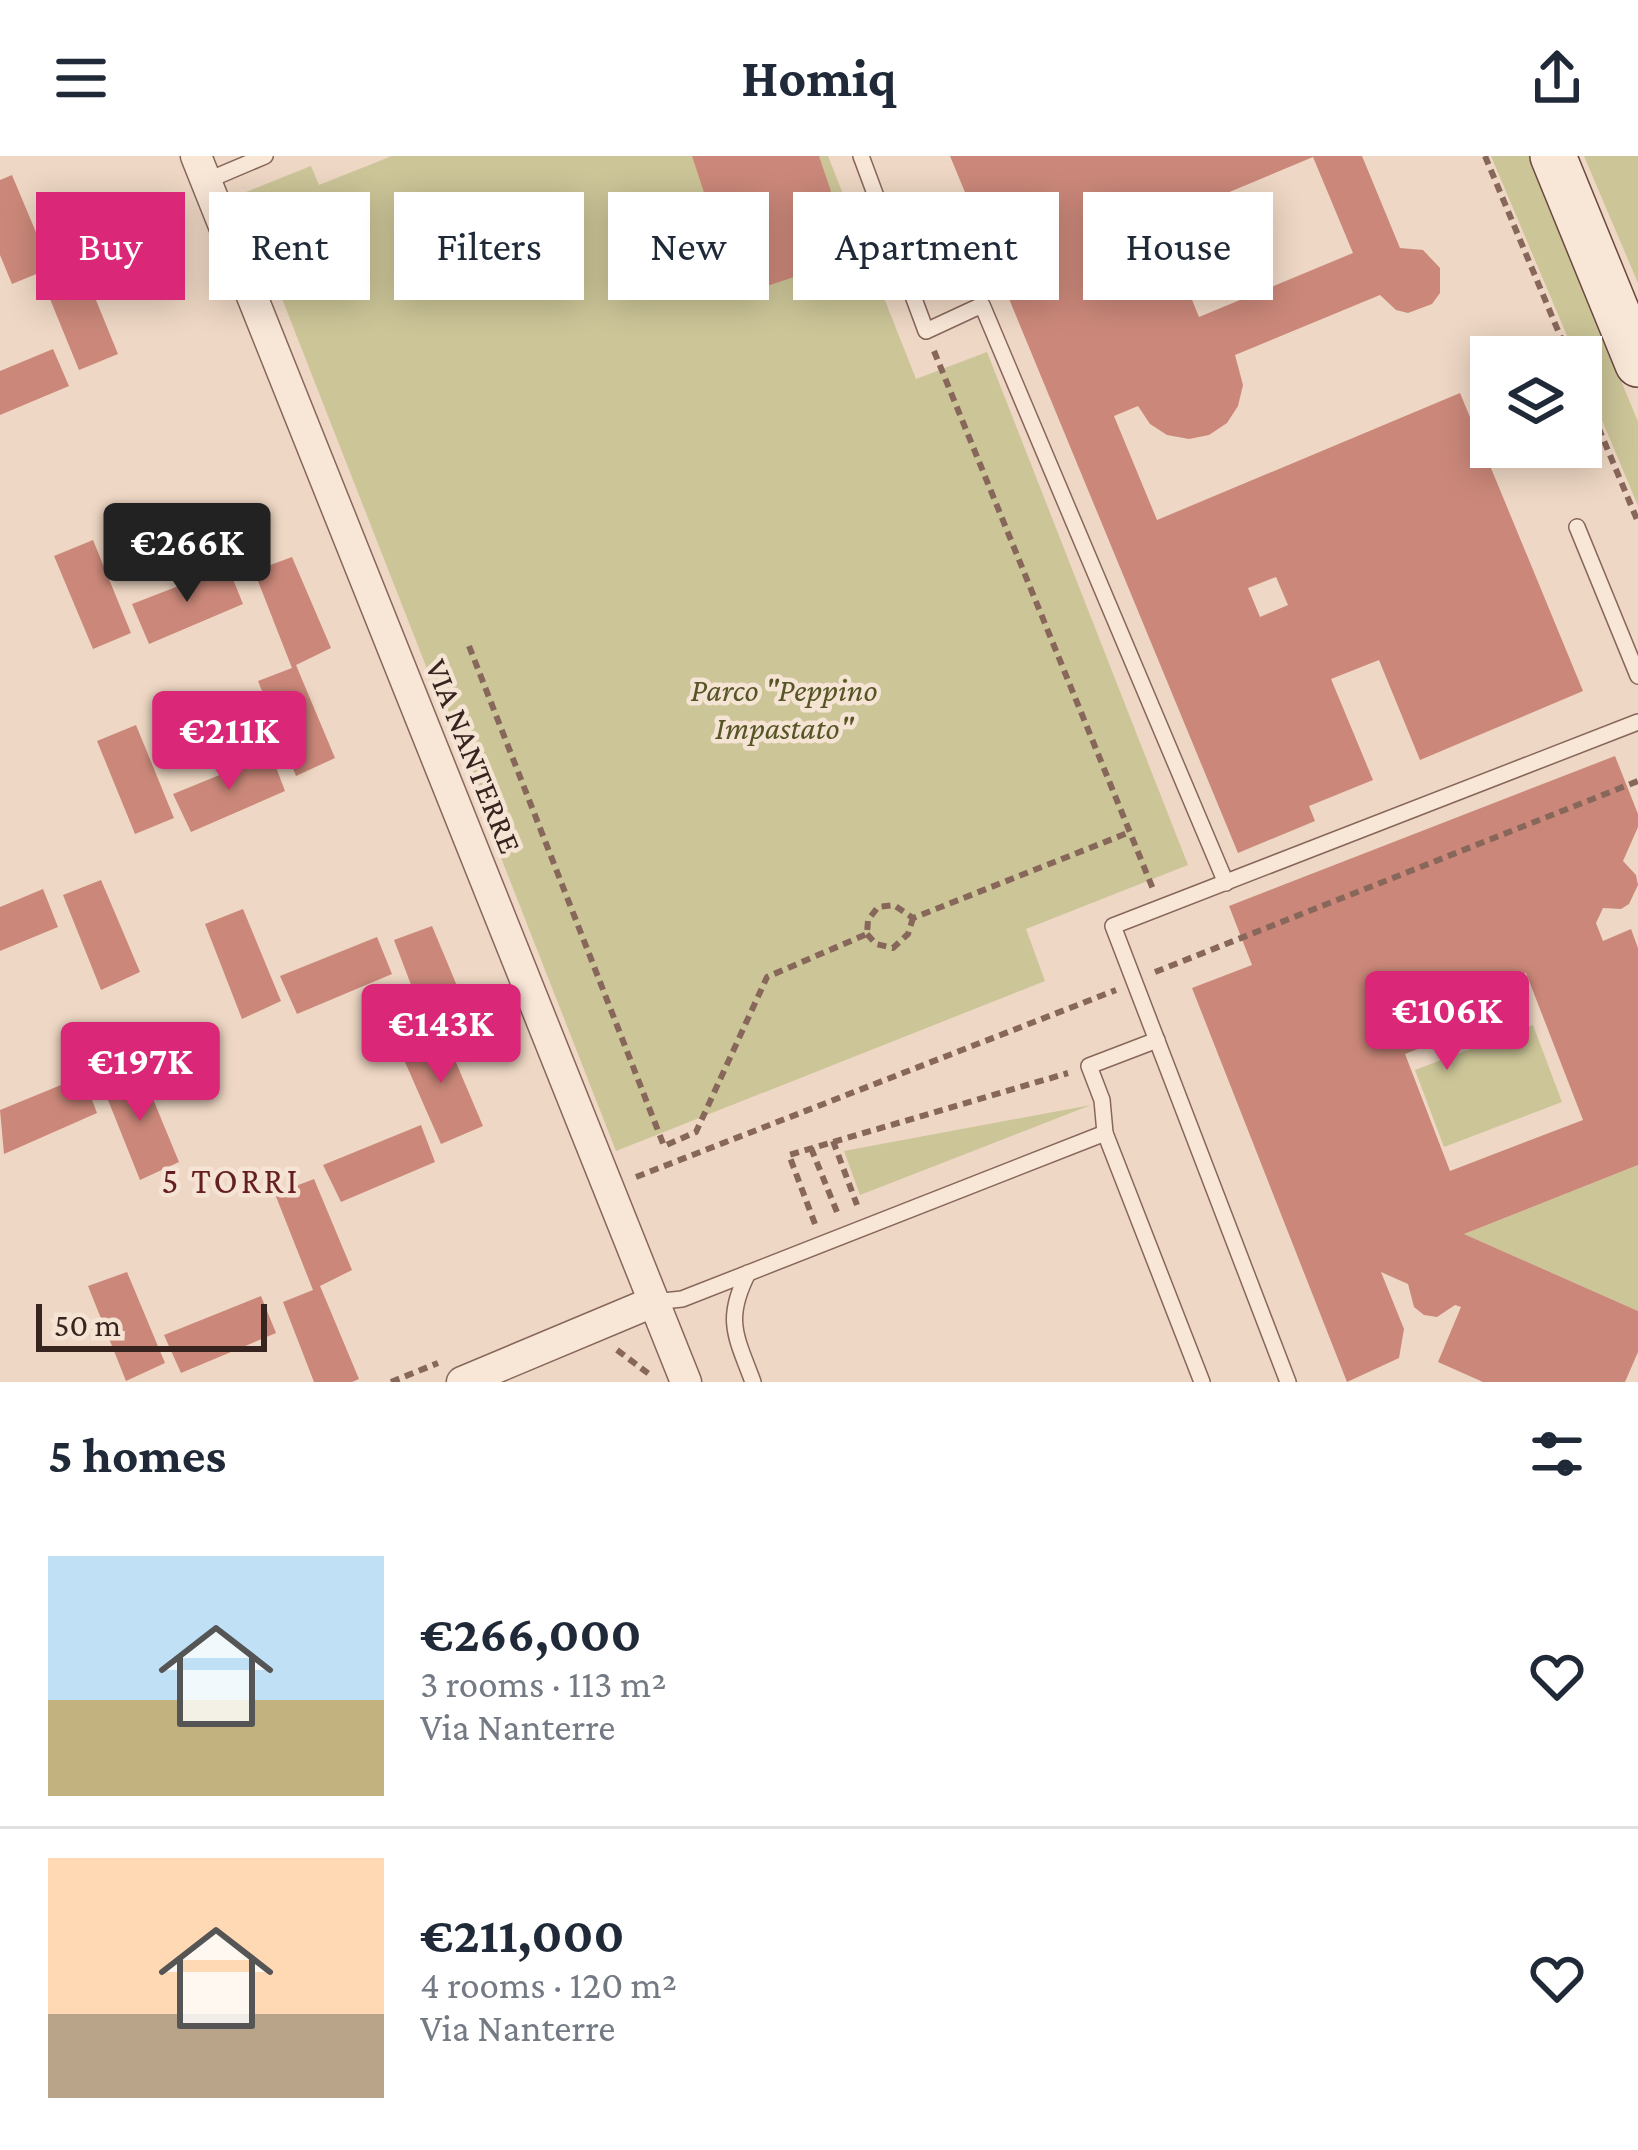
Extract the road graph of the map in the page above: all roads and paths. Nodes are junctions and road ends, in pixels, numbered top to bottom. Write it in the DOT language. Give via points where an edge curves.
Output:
graph roads {
  1 [pos="265,156"];
  2 [pos="861,156"];
  3 [pos="1484,156"];
  4 [pos="1553,156"];
  5 [pos="201,168"];
  6 [pos="926,331"];
  7 [pos="1560,336"];
  8 [pos="1638,364"];
  9 [pos="1602,436"];
  10 [pos="1638,523"];
  11 [pos="1577,527"];
  12 [pos="469,646"];
  13 [pos="1638,676"];
  14 [pos="1638,722"];
  15 [pos="1638,781"];
  16 [pos="1130,832"];
  17 [pos="1226,883"];
  18 [pos="1160,908"];
  19 [pos="913,918"];
  20 [pos="867,934"];
  21 [pos="1134,982"];
  22 [pos="1156,1040"];
  23 [pos="1089,1066"];
  24 [pos="1105,1133"];
  25 [pos="833,1141"];
  26 [pos="664,1146"];
  27 [pos="811,1148"];
  28 [pos="670,1164"];
  29 [pos="608,1188"];
  30 [pos="866,1227"];
  31 [pos="845,1235"];
  32 [pos="823,1244"];
  33 [pos="748,1273"];
  34 [pos="653,1302"];
  35 [pos="613,1347"];
  36 [pos="463,1382"];
  37 [pos="655,1382"];
  38 [pos="686,1382"];
  39 [pos="753,1382"];
  40 [pos="1202,1382"];
  41 [pos="1288,1382"];
  1 -- 5 [label="lane"];
  2 -- 6 [label="lane"];
  3 -- 7 [label="path"];
  4 -- 8 [label="main road"];
  5 -- 29 [label="street, VIA NANTERRE"];
  6 -- 16 [label="path"];
  6 -- 17 [label="lane" via="982,305"];
  9 -- 10 [label="path"];
  11 -- 13 [label="lane"];
  12 -- 26 [label="path"];
  14 -- 17 [label="lane"];
  15 -- 21 [label="path"];
  16 -- 18 [label="path"];
  16 -- 19 [label="path"];
  17 -- 18 [label="lane"];
  18 -- 21 [label="lane" via="1113,926"];
  19 -- 20 [label="path" via="893,948"];
  19 -- 20 [label="path" via="894,905 878,907"];
  20 -- 26 [label="path" via="766,977 696,1132"];
  21 -- 22 [label="lane"];
  21 -- 28 [label="path"];
  22 -- 23 [label="lane"];
  22 -- 41 [label="lane"];
  23 -- 24 [label="lane"];
  23 -- 25 [label="path"];
  24 -- 30 [label="lane"];
  24 -- 40 [label="lane"];
  25 -- 27 [label="path"];
  25 -- 30 [label="path"];
  26 -- 28 [label="path"];
  27 -- 31 [label="path"];
  27 -- 32 [label="path" via="789,1155"];
  28 -- 29 [label="path"];
  29 -- 34 [label="street, VIA NANTERRE"];
  30 -- 31 [label="lane"];
  31 -- 32 [label="lane"];
  32 -- 33 [label="lane"];
  33 -- 34 [label="lane"];
  33 -- 39 [label="lane" via="732,1327"];
  34 -- 36 [label="street"];
  34 -- 38 [label="street, VIA NANTERRE"];
  35 -- 37 [label="path"];
}
